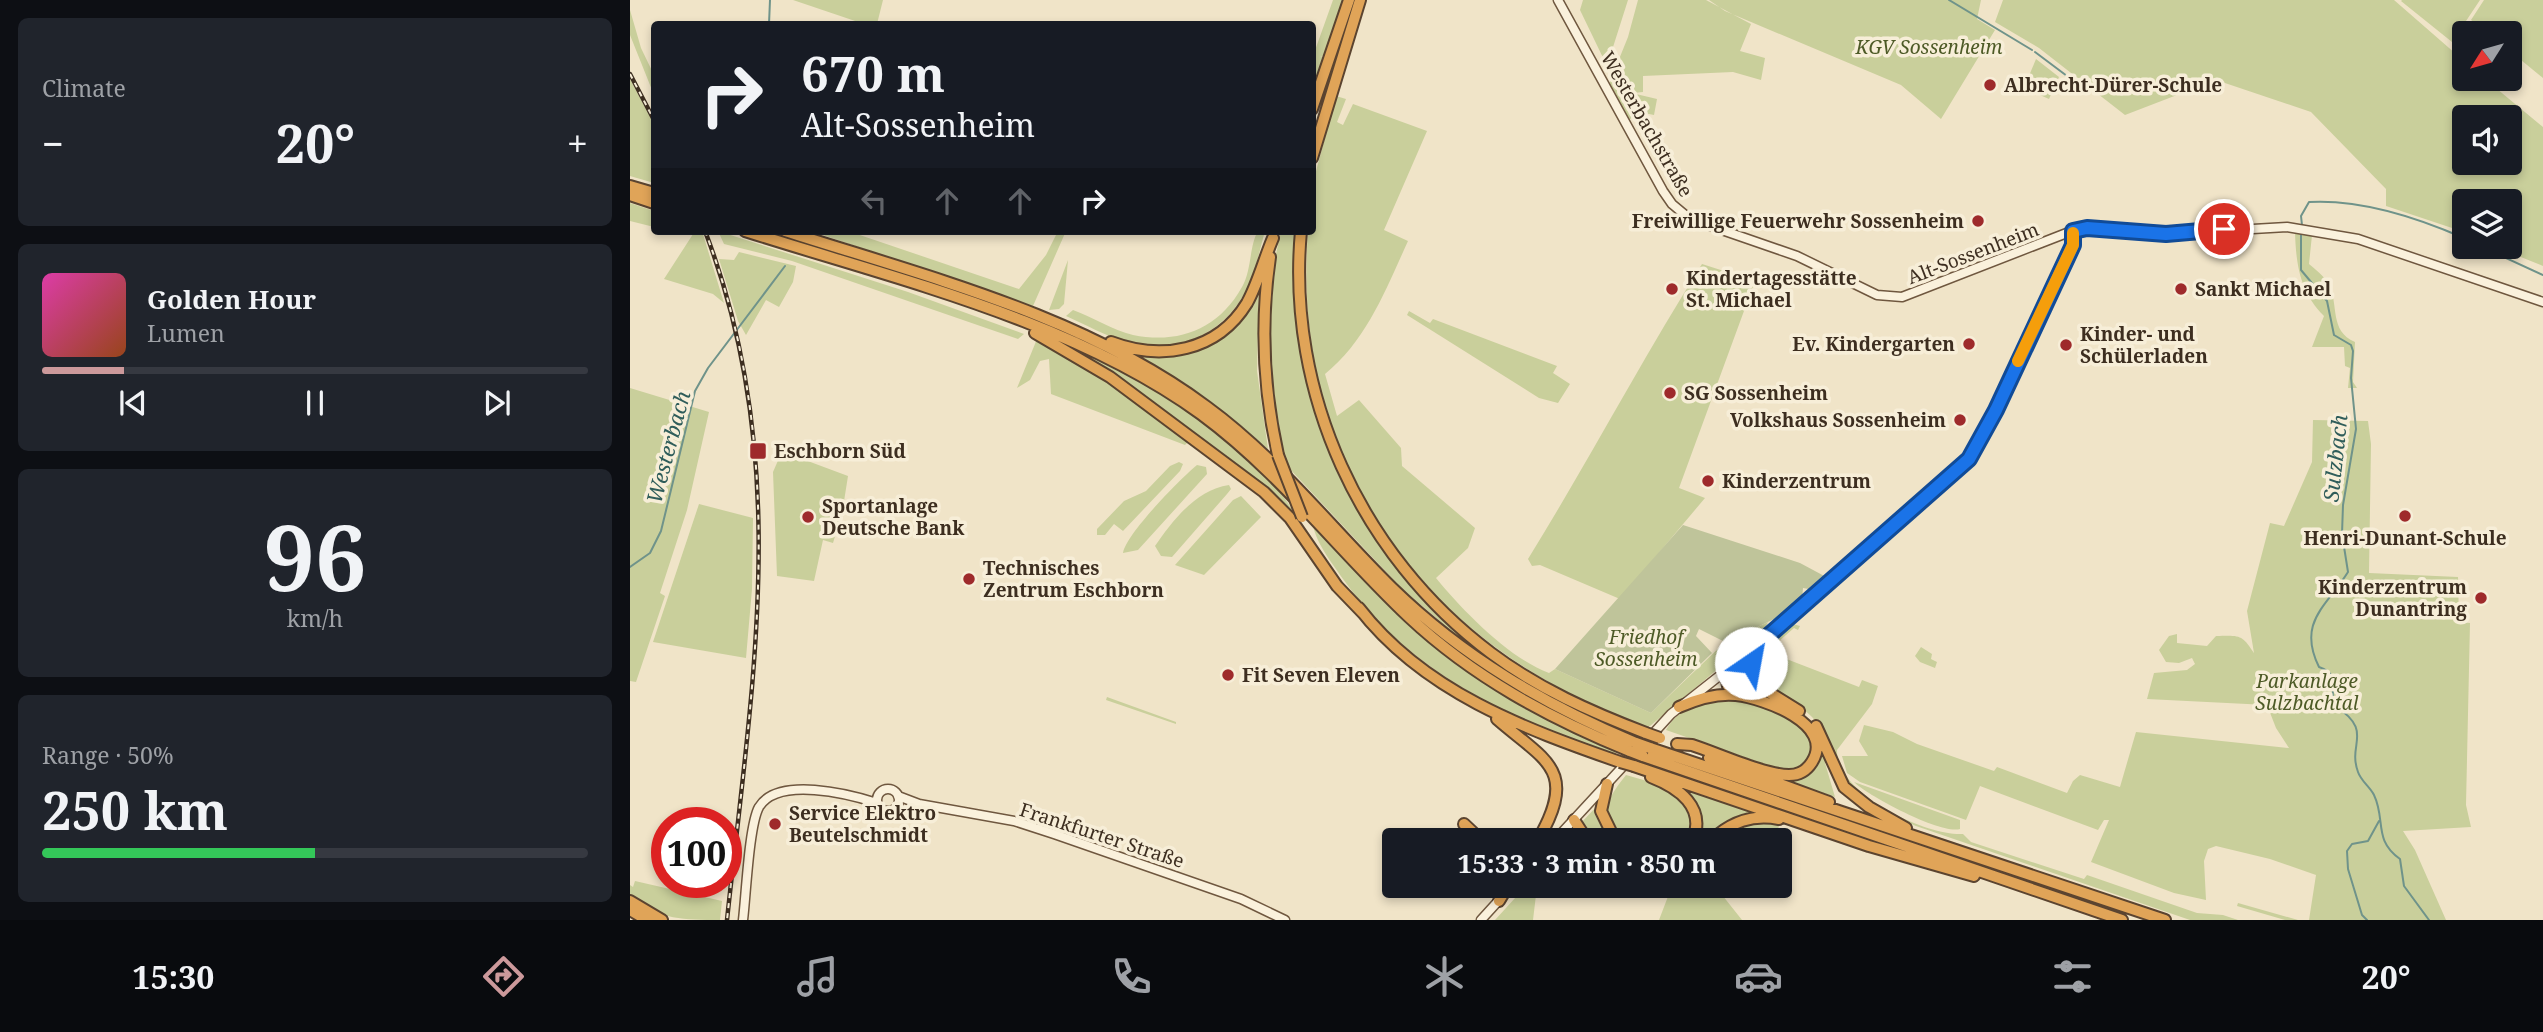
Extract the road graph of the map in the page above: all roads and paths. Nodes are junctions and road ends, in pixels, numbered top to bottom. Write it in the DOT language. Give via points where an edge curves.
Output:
graph roads {
  1 [pos="1349,0"];
  2 [pos="1360,0"];
  3 [pos="1558,0"];
  4 [pos="1316,97"];
  5 [pos="1316,146"];
  6 [pos="630,186"];
  7 [pos="651,192"];
  8 [pos="630,195"];
  9 [pos="651,202"];
  10 [pos="2073,231"];
  11 [pos="757,235"];
  12 [pos="797,235"];
  13 [pos="1274,235"];
  14 [pos="1274,235"];
  15 [pos="1301,235"];
  16 [pos="1888,298"];
  17 [pos="2543,302"];
  18 [pos="989,310"];
  19 [pos="1049,320"];
  20 [pos="1363,613"];
  21 [pos="1751,651"];
  22 [pos="1727,670"];
  23 [pos="1753,684"];
  24 [pos="1739,695"];
  25 [pos="1484,708"];
  26 [pos="1679,708"];
  27 [pos="1677,744"];
  28 [pos="1633,747"];
  29 [pos="1647,752"];
  30 [pos="1634,766"];
  31 [pos="1607,784"];
  32 [pos="877,800"];
  33 [pos="898,800"];
  34 [pos="1574,820"];
  35 [pos="1464,824"];
  36 [pos="1808,826"];
  37 [pos="1468,828"];
  38 [pos="1544,828"];
  39 [pos="1566,828"];
  40 [pos="1579,828"];
  41 [pos="1609,828"];
  42 [pos="1696,828"];
  43 [pos="1727,828"];
  44 [pos="1903,832"];
  45 [pos="1920,836"];
  46 [pos="1501,898"];
  47 [pos="630,901"];
  48 [pos="1499,901"];
  49 [pos="630,910"];
  50 [pos="1270,912"];
  51 [pos="647,920"];
  52 [pos="662,920"];
  53 [pos="743,920"];
  54 [pos="1279,920"];
  55 [pos="1285,920"];
  56 [pos="1481,920"];
  57 [pos="2103,920"];
  58 [pos="2122,920"];
  59 [pos="2165,920"];
  1 -- 4 [label="highway"];
  2 -- 5 [label="highway"];
  3 -- 16 [label="main road, Westerbachstraße" via="1662,191 1676,208 1690,219 1761,242"];
  6 -- 7 [label="highway"];
  8 -- 9 [label="highway"];
  10 -- 16 [label="main road, Alt-Sossenheim" via="1910,294"];
  10 -- 17 [label="main road, Alt-Sossenheim" via="2166,234 2296,227 2358,239"];
  10 -- 21 [label="main road" via="2073,245 1973,454"];
  11 -- 18 [label="highway"];
  12 -- 19 [label="highway"];
  13 -- 19 [label="highway" via="1256,285 1240,312 1221,332 1195,346 1164,353 1133,350"];
  14 -- 20 [label="highway, bridge" via="1262,348 1278,455 1302,517"];
  15 -- 27 [label="highway, bridge" via="1304,332 1321,411 1349,484 1385,544 1435,603 1492,654 1572,703"];
  18 -- 20 [label="highway" via="1100,370 1264,492 1290,518 1337,586"];
  18 -- 28 [label="highway" via="1119,363 1199,413 1273,474 1385,593 1455,655 1535,707"];
  19 -- 28 [label="highway" via="1131,359 1229,423 1280,468 1392,587 1468,653 1548,703"];
  20 -- 25 [label="highway" via="1429,676"];
  21 -- 22 [label="main road"];
  21 -- 23 [label="highway"];
  22 -- 23 [label="highway"];
  22 -- 24 [label="highway" via="1728,685"];
  22 -- 26 [label="main road"];
  23 -- 45 [label="highway" via="1810,720 1824,739 1841,782 1854,797"];
  24 -- 26 [label="highway" via="1699,698"];
  24 -- 27 [label="highway" via="1790,713 1807,726 1817,746 1806,769 1782,774"];
  25 -- 30 [label="highway, bridge"];
  25 -- 38 [label="highway" via="1547,761 1556,783 1553,812"];
  26 -- 31 [label="main road"];
  27 -- 44 [label="highway"];
  28 -- 29 [label="highway, bridge"];
  29 -- 44 [label="highway"];
  29 -- 58 [label="highway"];
  30 -- 36 [label="highway"];
  30 -- 42 [label="highway" via="1686,797"];
  31 -- 34 [label="main road"];
  31 -- 41 [label="highway" via="1601,811"];
  32 -- 33 [label="main road, Frankfurter Straße" via="887,811"];
  32 -- 33 [label="main road, Frankfurter Straße" via="889,789"];
  32 -- 53 [label="main road, Frankfurter Straße" via="793,789 765,800 756,815"];
  33 -- 50 [label="main road, Frankfurter Straße" via="1014,821"];
  34 -- 39 [label="main road"];
  34 -- 40 [label="highway"];
  35 -- 37 [label="highway"];
  36 -- 43 [label="highway" via="1752,818"];
  36 -- 57 [label="highway"];
  44 -- 45 [label="highway"];
  45 -- 59 [label="highway"];
  46 -- 48 [label="highway"];
  47 -- 52 [label="highway"];
  48 -- 56 [label="main road"];
  49 -- 51 [label="highway"];
  50 -- 54 [label="main road, Frankfurter Straße"];
  50 -- 55 [label="main road, Frankfurter Straße"];
}
